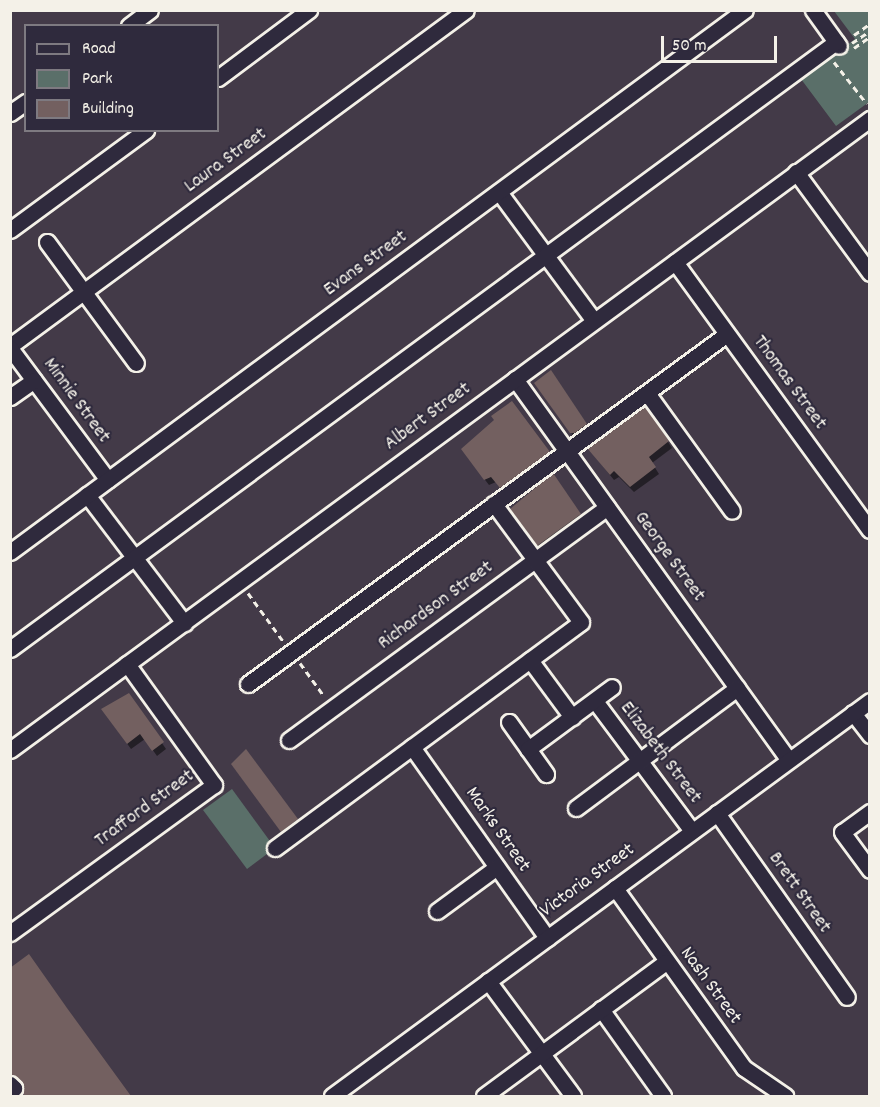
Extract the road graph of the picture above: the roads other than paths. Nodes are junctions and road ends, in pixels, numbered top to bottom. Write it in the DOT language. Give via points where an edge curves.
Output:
graph roads {
  1 [pos="150,10"];
  2 [pos="309,10"];
  3 [pos="466,10"];
  4 [pos="745,10"];
  5 [pos="813,10"];
  6 [pos="132,24"];
  7 [pos="219,77"];
  8 [pos="24,103"];
  9 [pos="869,112"];
  10 [pos="10,113"];
  11 [pos="143,132"];
  12 [pos="796,172"];
  13 [pos="499,192"];
  14 [pos="10,230"];
  15 [pos="47,242"];
  16 [pos="546,255"];
  17 [pos="675,261"];
  18 [pos="870,273"];
  19 [pos="84,292"];
  20 [pos="594,321"];
  21 [pos="727,334"];
  22 [pos="10,347"];
  23 [pos="136,363"];
  24 [pos="515,379"];
  25 [pos="34,380"];
  26 [pos="646,393"];
  27 [pos="10,397"];
  28 [pos="567,451"];
  29 [pos="108,480"];
  30 [pos="87,495"];
  31 [pos="494,504"];
  32 [pos="607,507"];
  33 [pos="732,511"];
  34 [pos="870,530"];
  35 [pos="10,552"];
  36 [pos="134,558"];
  37 [pos="535,560"];
  38 [pos="183,623"];
  39 [pos="10,649"];
  40 [pos="530,660"];
  41 [pos="127,664"];
  42 [pos="248,684"];
  43 [pos="612,687"];
  44 [pos="737,688"];
  45 [pos="595,701"];
  46 [pos="870,701"];
  47 [pos="853,713"];
  48 [pos="572,717"];
  49 [pos="509,722"];
  50 [pos="870,735"];
  51 [pos="289,740"];
  52 [pos="412,747"];
  53 [pos="528,749"];
  54 [pos="10,750"];
  55 [pos="789,760"];
  56 [pos="639,761"];
  57 [pos="546,774"];
  58 [pos="576,808"];
  59 [pos="870,812"];
  60 [pos="717,813"];
  61 [pos="692,831"];
  62 [pos="276,848"];
  63 [pos="497,867"];
  64 [pos="870,870"];
  65 [pos="615,888"];
  66 [pos="437,911"];
  67 [pos="10,933"];
  68 [pos="547,938"];
  69 [pos="666,962"];
  70 [pos="488,981"];
  71 [pos="847,997"];
  72 [pos="601,1010"];
  73 [pos="541,1053"];
  74 [pos="332,1096"];
  75 [pos="484,1096"];
  76 [pos="573,1096"];
  77 [pos="663,1096"];
  78 [pos="785,1096"];
  1 -- 6 [label="street"];
  2 -- 7 [label="street"];
  3 -- 19 [label="street, Laura Street"];
  4 -- 13 [label="street, Evans Street"];
  5 -- 16 [label="street" via="841,48"];
  8 -- 10 [label="street"];
  9 -- 12 [label="street, Albert Street"];
  11 -- 14 [label="street"];
  12 -- 17 [label="street, Albert Street"];
  12 -- 18 [label="street"];
  13 -- 16 [label="street"];
  13 -- 29 [label="street, Evans Street"];
  15 -- 19 [label="street"];
  16 -- 20 [label="street"];
  16 -- 36 [label="street"];
  17 -- 20 [label="street, Albert Street"];
  17 -- 21 [label="street, Thomas Street"];
  19 -- 22 [label="street, Laura Street"];
  19 -- 23 [label="street"];
  20 -- 24 [label="street, Albert Street"];
  21 -- 26 [label="street"];
  21 -- 34 [label="street, Thomas Street"];
  22 -- 25 [label="street, Minnie Street"];
  24 -- 28 [label="street, George Street"];
  24 -- 38 [label="street, Albert Street"];
  25 -- 27 [label="street"];
  25 -- 29 [label="street, Minnie Street"];
  26 -- 28 [label="street"];
  26 -- 33 [label="street"];
  28 -- 31 [label="street"];
  28 -- 32 [label="street, George Street"];
  29 -- 30 [label="street, Evans Street"];
  30 -- 35 [label="street, Evans Street"];
  30 -- 36 [label="street"];
  31 -- 37 [label="street"];
  31 -- 42 [label="street"];
  32 -- 37 [label="street, Richardson Street"];
  32 -- 44 [label="street, George Street"];
  36 -- 38 [label="street"];
  36 -- 39 [label="street"];
  37 -- 40 [label="street" via="581,622"];
  37 -- 51 [label="street, Richardson Street"];
  38 -- 41 [label="street, Albert Street"];
  40 -- 48 [label="street"];
  40 -- 52 [label="street"];
  41 -- 54 [label="street, Albert Street"];
  41 -- 67 [label="street, Trafford Street" via="214,785"];
  43 -- 45 [label="street, Elizabeth Street"];
  44 -- 55 [label="street, George Street"];
  44 -- 56 [label="street"];
  45 -- 48 [label="street, Elizabeth Street"];
  45 -- 56 [label="street, Elizabeth Street"];
  46 -- 47 [label="street, Victoria Street"];
  47 -- 50 [label="street"];
  47 -- 55 [label="street, Victoria Street"];
  48 -- 53 [label="street, Elizabeth Street"];
  49 -- 53 [label="street"];
  52 -- 62 [label="street"];
  52 -- 63 [label="street, Marks Street"];
  53 -- 57 [label="street"];
  55 -- 60 [label="street, Victoria Street"];
  56 -- 58 [label="street"];
  56 -- 61 [label="street, Elizabeth Street"];
  59 -- 64 [label="street" via="842,832"];
  60 -- 61 [label="street, Victoria Street"];
  60 -- 71 [label="street, Brett Street"];
  61 -- 65 [label="street, Victoria Street"];
  63 -- 66 [label="street"];
  63 -- 68 [label="street, Marks Street"];
  65 -- 68 [label="street, Victoria Street"];
  65 -- 69 [label="street, Nash Street"];
  68 -- 70 [label="street, Victoria Street"];
  69 -- 72 [label="street"];
  69 -- 78 [label="street, Nash Street" via="744,1068"];
  70 -- 73 [label="street"];
  70 -- 74 [label="street, Victoria Street"];
  72 -- 73 [label="street"];
  72 -- 77 [label="street"];
  73 -- 75 [label="street"];
  73 -- 76 [label="street"];
}
